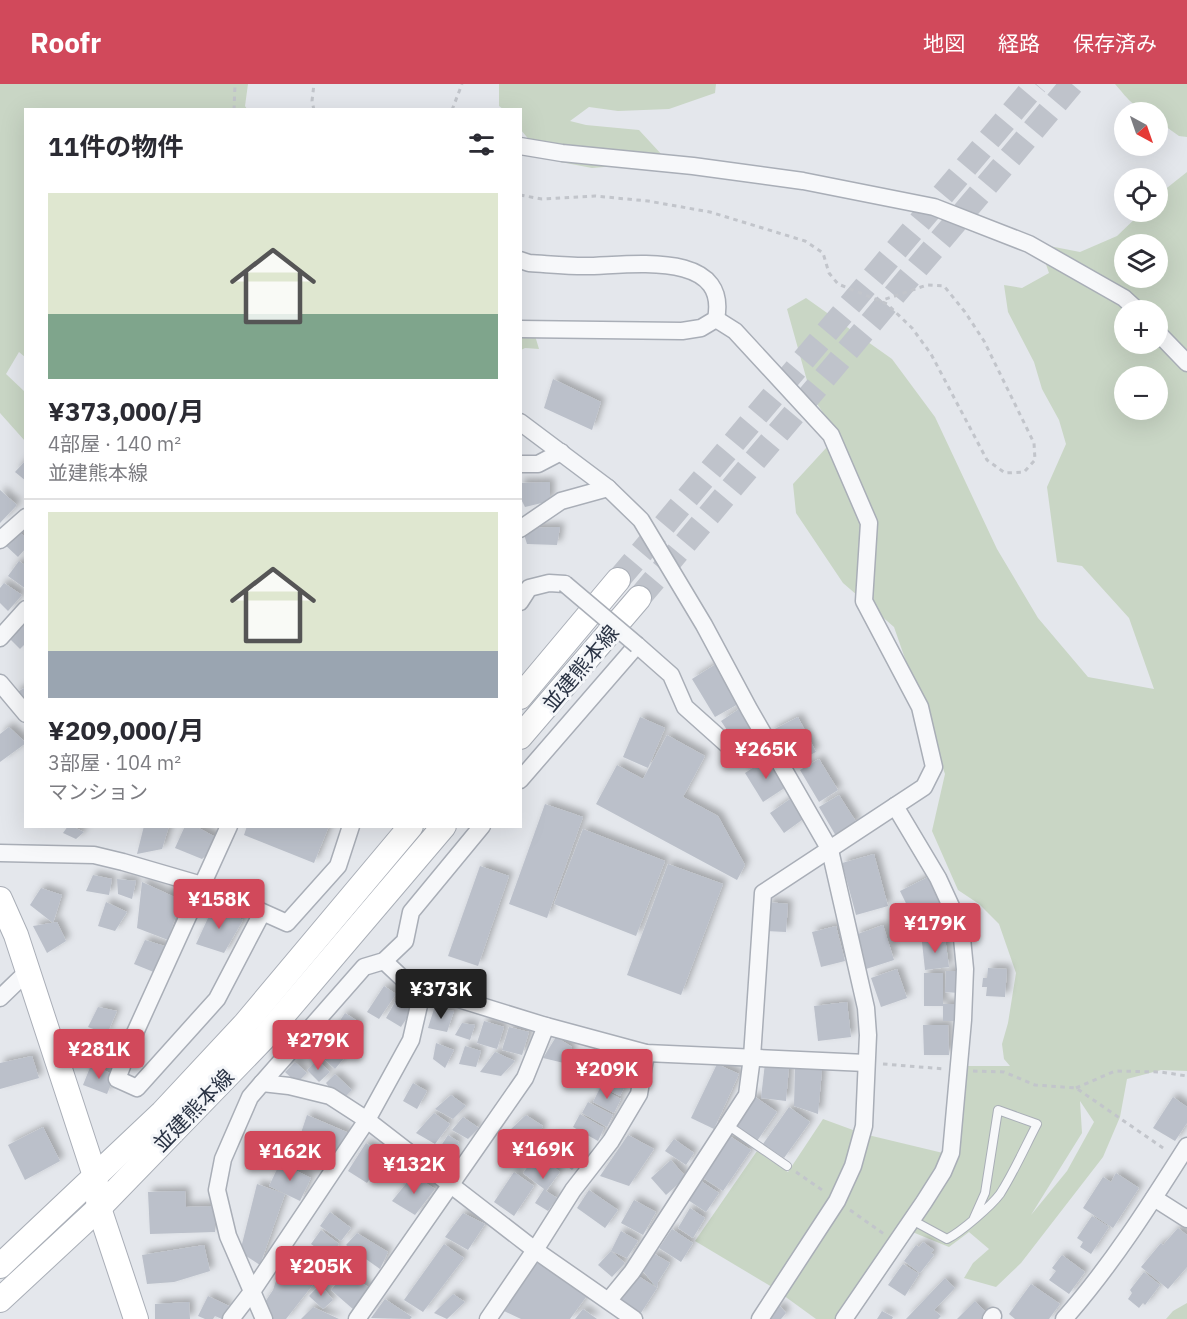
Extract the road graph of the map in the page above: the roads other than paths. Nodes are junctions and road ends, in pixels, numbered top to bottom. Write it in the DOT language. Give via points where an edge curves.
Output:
graph roads {
  1 [pos="522,146"];
  2 [pos="522,261"];
  3 [pos="1127,300"];
  4 [pos="716,319"];
  5 [pos="522,329"];
  6 [pos="1168,343"];
  7 [pos="1187,363"];
  8 [pos="522,423"];
  9 [pos="561,452"];
  10 [pos="522,464"];
  11 [pos="608,488"];
  12 [pos="24,519"];
  13 [pos="522,528"];
  14 [pos="0,540"];
  15 [pos="618,580"];
  16 [pos="639,598"];
  17 [pos="522,599"];
  18 [pos="24,611"];
  19 [pos="0,638"];
  20 [pos="637,645"];
  21 [pos="0,683"];
  22 [pos="522,695"];
  23 [pos="24,712"];
  24 [pos="522,735"];
  25 [pos="770,747"];
  26 [pos="522,778"];
  27 [pos="895,806"];
  28 [pos="228,828"];
  29 [pos="350,828"];
  30 [pos="409,828"];
  31 [pos="442,828"];
  32 [pos="480,828"];
  33 [pos="830,850"];
  34 [pos="0,853"];
  35 [pos="202,885"];
  36 [pos="0,899"];
  37 [pos="262,914"];
  38 [pos="384,961"];
  39 [pos="28,971"];
  40 [pos="423,988"];
  41 [pos="0,998"];
  42 [pos="546,1026"];
  43 [pos="646,1053"];
  44 [pos="752,1057"];
  45 [pos="866,1063"];
  46 [pos="262,1083"];
  47 [pos="367,1119"];
  48 [pos="729,1126"];
  49 [pos="1183,1152"];
  50 [pos="787,1166"];
  51 [pos="95,1176"];
  52 [pos="451,1186"];
  53 [pos="1154,1198"];
  54 [pos="99,1208"];
  55 [pos="1187,1219"];
  56 [pos="912,1220"];
  57 [pos="973,1220"];
  58 [pos="536,1250"];
  59 [pos="0,1266"];
  60 [pos="252,1293"];
  61 [pos="0,1300"];
  62 [pos="609,1300"];
  63 [pos="136,1319"];
  64 [pos="231,1319"];
  65 [pos="264,1319"];
  66 [pos="357,1319"];
  67 [pos="488,1319"];
  68 [pos="634,1319"];
  69 [pos="760,1319"];
  70 [pos="844,1319"];
  71 [pos="1064,1319"];
  1 -- 3 [label="street" via="803,181 934,207 1029,244"];
  2 -- 4 [label="street" via="584,266 653,263 681,268 701,276 713,287 719,303"];
  4 -- 5 [label="street" via="701,328 682,331"];
  4 -- 27 [label="street" via="735,331 831,435 869,523 864,601 920,707 934,767 924,787"];
  6 -- 7 [label="street"];
  8 -- 9 [label="street"];
  9 -- 10 [label="street" via="538,464"];
  9 -- 11 [label="street"];
  11 -- 13 [label="street" via="561,501"];
  11 -- 25 [label="street" via="641,520"];
  12 -- 14 [label="street"];
  15 -- 22 [label="main road, 並建熊本線"];
  16 -- 24 [label="main road, 並建熊本線"];
  17 -- 20 [label="street, bridge" via="529,588 565,584"];
  18 -- 19 [label="street"];
  20 -- 25 [label="street" via="671,675 685,707 732,749"];
  20 -- 26 [label="street"];
  21 -- 23 [label="street"];
  25 -- 33 [label="street"];
  27 -- 33 [label="street"];
  27 -- 56 [label="street" via="938,878 961,928 966,969 951,1153"];
  28 -- 35 [label="street"];
  29 -- 37 [label="street" via="338,867 287,923"];
  30 -- 51 [label="main road, 並建熊本線" via="245,1024 162,1113"];
  31 -- 54 [label="main road, 並建熊本線" via="262,1040"];
  32 -- 38 [label="street" via="411,912 405,941"];
  33 -- 44 [label="street" via="763,893"];
  33 -- 45 [label="street" via="866,1008"];
  34 -- 35 [label="street" via="94,855"];
  35 -- 37 [label="street"];
  35 -- 37 [label="street" via="117,1079 137,1088 218,999"];
  36 -- 39 [label="main road"];
  38 -- 40 [label="street" via="401,977"];
  38 -- 46 [label="street" via="364,966"];
  39 -- 41 [label="street"];
  39 -- 51 [label="main road"];
  40 -- 42 [label="street"];
  40 -- 47 [label="street" via="411,1040"];
  42 -- 43 [label="street"];
  42 -- 52 [label="street" via="525,1078"];
  43 -- 44 [label="street"];
  43 -- 58 [label="street" via="639,1094 611,1142 573,1190"];
  44 -- 45 [label="street"];
  44 -- 48 [label="street" via="747,1095"];
  45 -- 69 [label="street" via="864,1126 853,1166 837,1201"];
  46 -- 47 [label="street" via="330,1096"];
  46 -- 60 [label="street" via="250,1097 223,1159 217,1190 228,1236"];
  47 -- 52 [label="street"];
  47 -- 60 [label="street"];
  48 -- 50 [label="lane"];
  48 -- 62 [label="street" via="632,1272"];
  49 -- 53 [label="street"];
  51 -- 54 [label="main road"];
  51 -- 59 [label="main road, 並建熊本線"];
  52 -- 58 [label="street"];
  52 -- 66 [label="street"];
  53 -- 55 [label="street"];
  53 -- 71 [label="street" via="1093,1286"];
  54 -- 61 [label="main road, 並建熊本線"];
  54 -- 63 [label="main road"];
  56 -- 57 [label="lane" via="947,1239"];
  56 -- 70 [label="street"];
  57 -- 57 [label="lane" via="999,1195 1037,1124 998,1110 985,1193"];
  58 -- 62 [label="street"];
  58 -- 67 [label="street"];
  60 -- 64 [label="street"];
  60 -- 65 [label="street"];
  62 -- 68 [label="street"];
}
